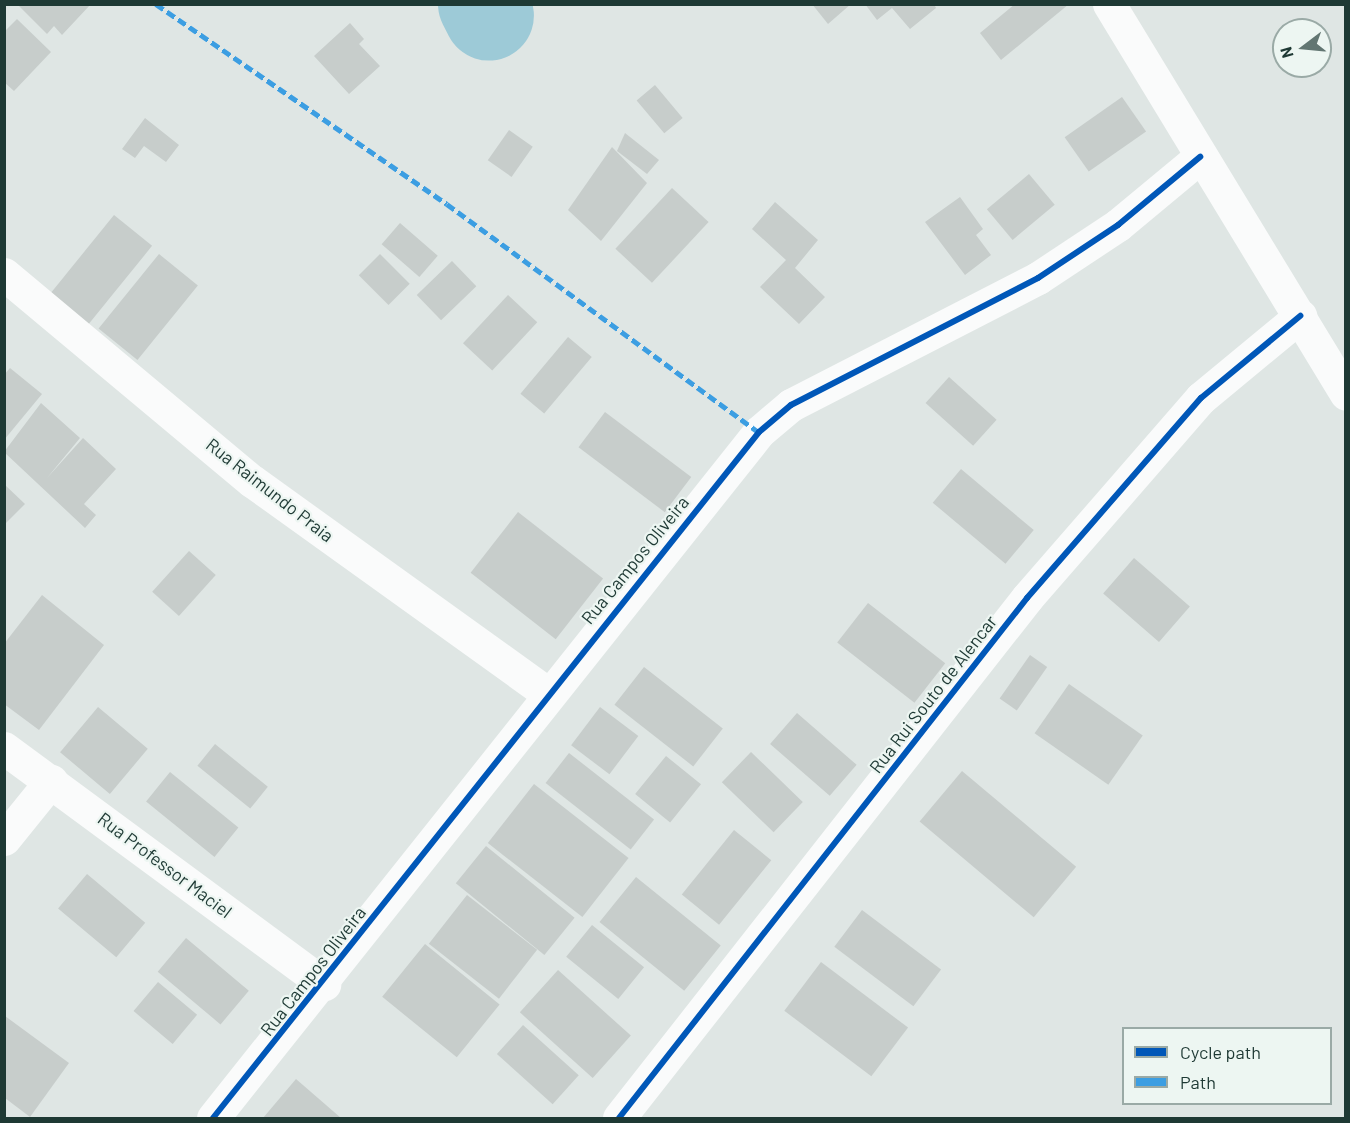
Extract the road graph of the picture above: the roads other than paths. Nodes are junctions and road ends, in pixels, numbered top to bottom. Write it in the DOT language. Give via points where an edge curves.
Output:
graph roads {
  1 [pos="1109,4"];
  2 [pos="1200,157"];
  3 [pos="4,274"];
  4 [pos="1300,316"];
  5 [pos="1346,394"];
  6 [pos="547,693"];
  7 [pos="4,748"];
  8 [pos="51,781"];
  9 [pos="4,839"];
  10 [pos="324,984"];
  11 [pos="213,1119"];
  12 [pos="619,1119"];
  1 -- 2 [label="street"];
  2 -- 4 [label="street"];
  2 -- 6 [label="street, Rua Campos Oliveira" via="1118,225 1038,278 791,405 759,432"];
  3 -- 6 [label="street, Rua Raimundo Praia" via="252,481"];
  4 -- 5 [label="street"];
  4 -- 12 [label="street, Rua Rui Souto de Alencar" via="1201,398 1027,598"];
  6 -- 10 [label="street, Rua Campos Oliveira"];
  7 -- 8 [label="street, Rua Professor Maciel"];
  8 -- 9 [label="street"];
  8 -- 10 [label="street, Rua Professor Maciel"];
  10 -- 11 [label="street, Rua Campos Oliveira"];
}
